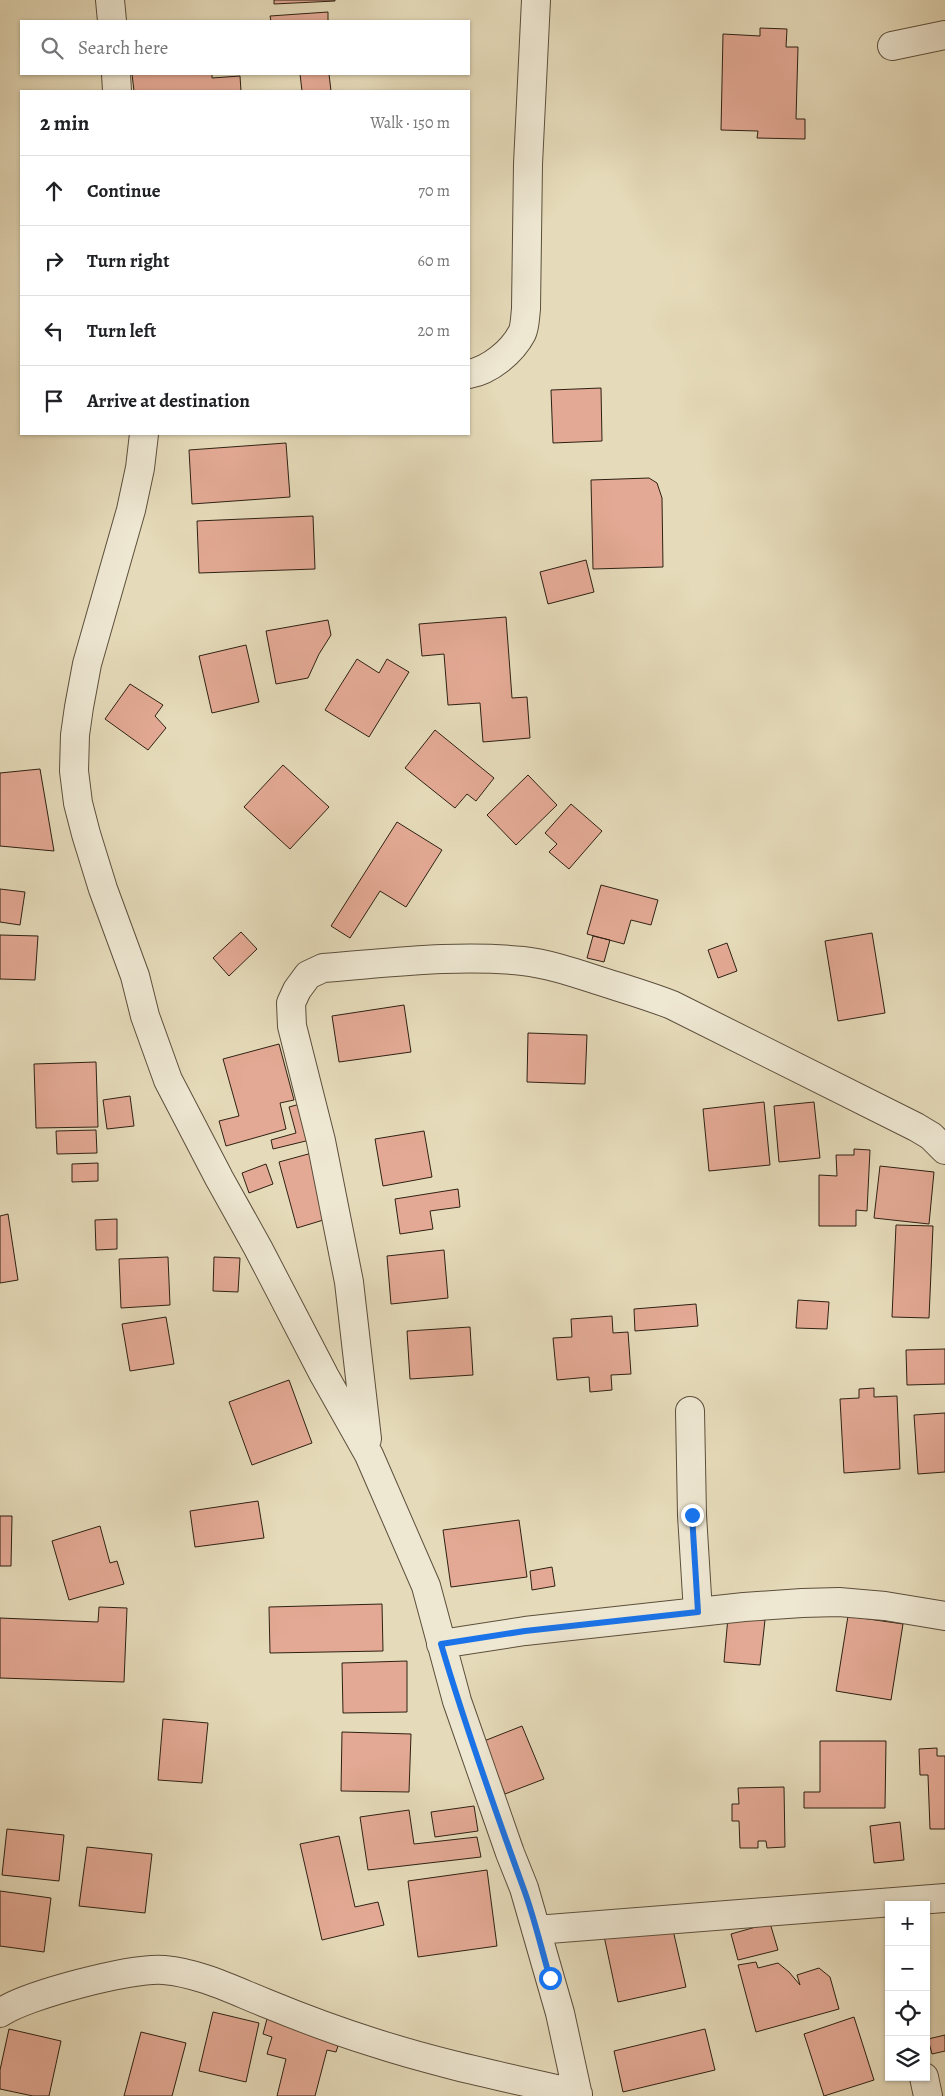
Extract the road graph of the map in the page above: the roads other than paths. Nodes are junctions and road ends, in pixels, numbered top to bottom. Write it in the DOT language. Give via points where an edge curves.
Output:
graph roads {
  1 [pos="110,0"];
  2 [pos="536,0"];
  3 [pos="112,20"];
  4 [pos="945,35"];
  5 [pos="892,46"];
  6 [pos="116,75"];
  7 [pos="117,90"];
  8 [pos="470,374"];
  9 [pos="144,435"];
  10 [pos="945,1150"];
  11 [pos="690,1411"];
  12 [pos="369,1455"];
  13 [pos="698,1612"];
  14 [pos="945,1616"];
  15 [pos="441,1644"];
  16 [pos="945,1898"];
  17 [pos="918,1901"];
  18 [pos="885,1904"];
  19 [pos="536,1930"];
  20 [pos="0,2014"];
  21 [pos="925,2081"];
  22 [pos="578,2095"];
  23 [pos="928,2096"];
  1 -- 3 [label="street"];
  2 -- 8 [label="street" via="523,332 498,361"];
  4 -- 5 [label="street"];
  6 -- 7 [label="street"];
  9 -- 12 [label="street" via="130,510 82,690 75,735 74,771 78,803 93,859 168,1080"];
  10 -- 12 [label="street" via="916,1127 672,1005 568,971 484,958 323,968 308,975 292,1004 292,1026 321,1141 349,1282"];
  11 -- 13 [label="street"];
  12 -- 15 [label="street" via="426,1586"];
  13 -- 14 [label="street" via="839,1602"];
  13 -- 15 [label="street" via="525,1631"];
  15 -- 19 [label="street" via="457,1701"];
  16 -- 17 [label="street"];
  18 -- 19 [label="street"];
  19 -- 22 [label="street" via="560,2013"];
  20 -- 22 [label="street" via="19,2004 106,1978 165,1970 210,1981 372,2042 452,2066"];
  21 -- 23 [label="street"];
}
